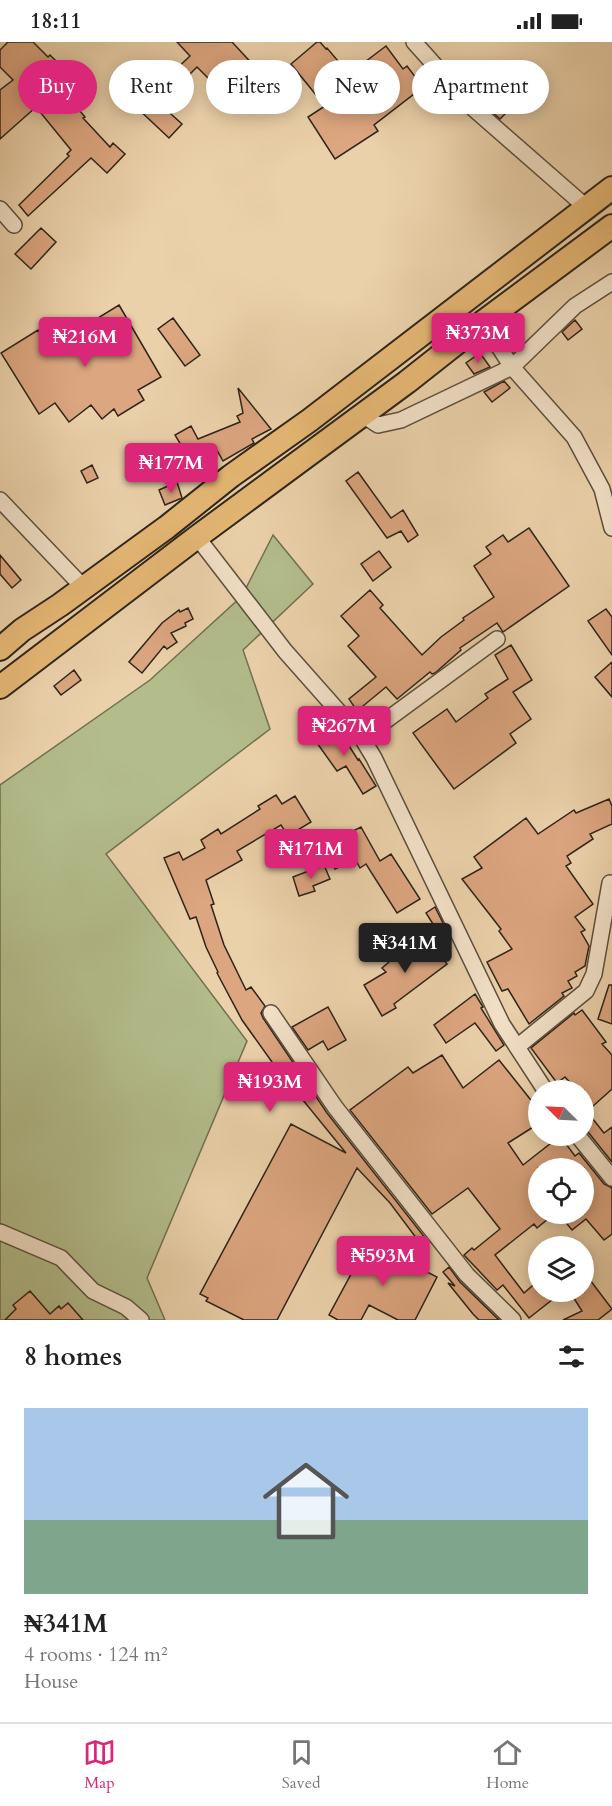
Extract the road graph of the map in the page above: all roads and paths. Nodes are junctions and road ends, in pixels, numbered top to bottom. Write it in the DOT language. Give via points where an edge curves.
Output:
graph roads {
  1 [pos="414,42"];
  2 [pos="612,188"];
  3 [pos="586,207"];
  4 [pos="0,209"];
  5 [pos="14,225"];
  6 [pos="612,226"];
  7 [pos="612,282"];
  8 [pos="483,322"];
  9 [pos="512,368"];
  10 [pos="361,414"];
  11 [pos="0,500"];
  12 [pos="612,528"];
  13 [pos="197,537"];
  14 [pos="83,587"];
  15 [pos="496,639"];
  16 [pos="0,649"];
  17 [pos="0,687"];
  18 [pos="362,738"];
  19 [pos="610,883"];
  20 [pos="271,1013"];
  21 [pos="517,1047"];
  22 [pos="538,1080"];
  23 [pos="586,1146"];
  24 [pos="612,1178"];
  25 [pos="0,1232"];
  26 [pos="141,1320"];
  27 [pos="513,1320"];
  1 -- 3 [label="street" via="474,109"];
  2 -- 3 [label="highway"];
  3 -- 14 [label="highway" via="310,420"];
  4 -- 5 [label="street"];
  6 -- 8 [label="highway"];
  7 -- 9 [label="street" via="575,306"];
  8 -- 9 [label="street"];
  8 -- 10 [label="highway"];
  9 -- 10 [label="street" via="401,420 378,425"];
  9 -- 12 [label="street" via="574,437 602,489"];
  10 -- 13 [label="highway"];
  11 -- 14 [label="street"];
  13 -- 17 [label="highway"];
  13 -- 18 [label="street" via="285,651"];
  14 -- 16 [label="highway"];
  15 -- 18 [label="street"];
  18 -- 21 [label="street" via="502,1024"];
  19 -- 21 [label="street" via="594,974 586,991"];
  20 -- 27 [label="street" via="335,1107 467,1275"];
  21 -- 22 [label="street"];
  23 -- 24 [label="street"];
  25 -- 26 [label="street" via="61,1258 93,1291 126,1307"];
}
